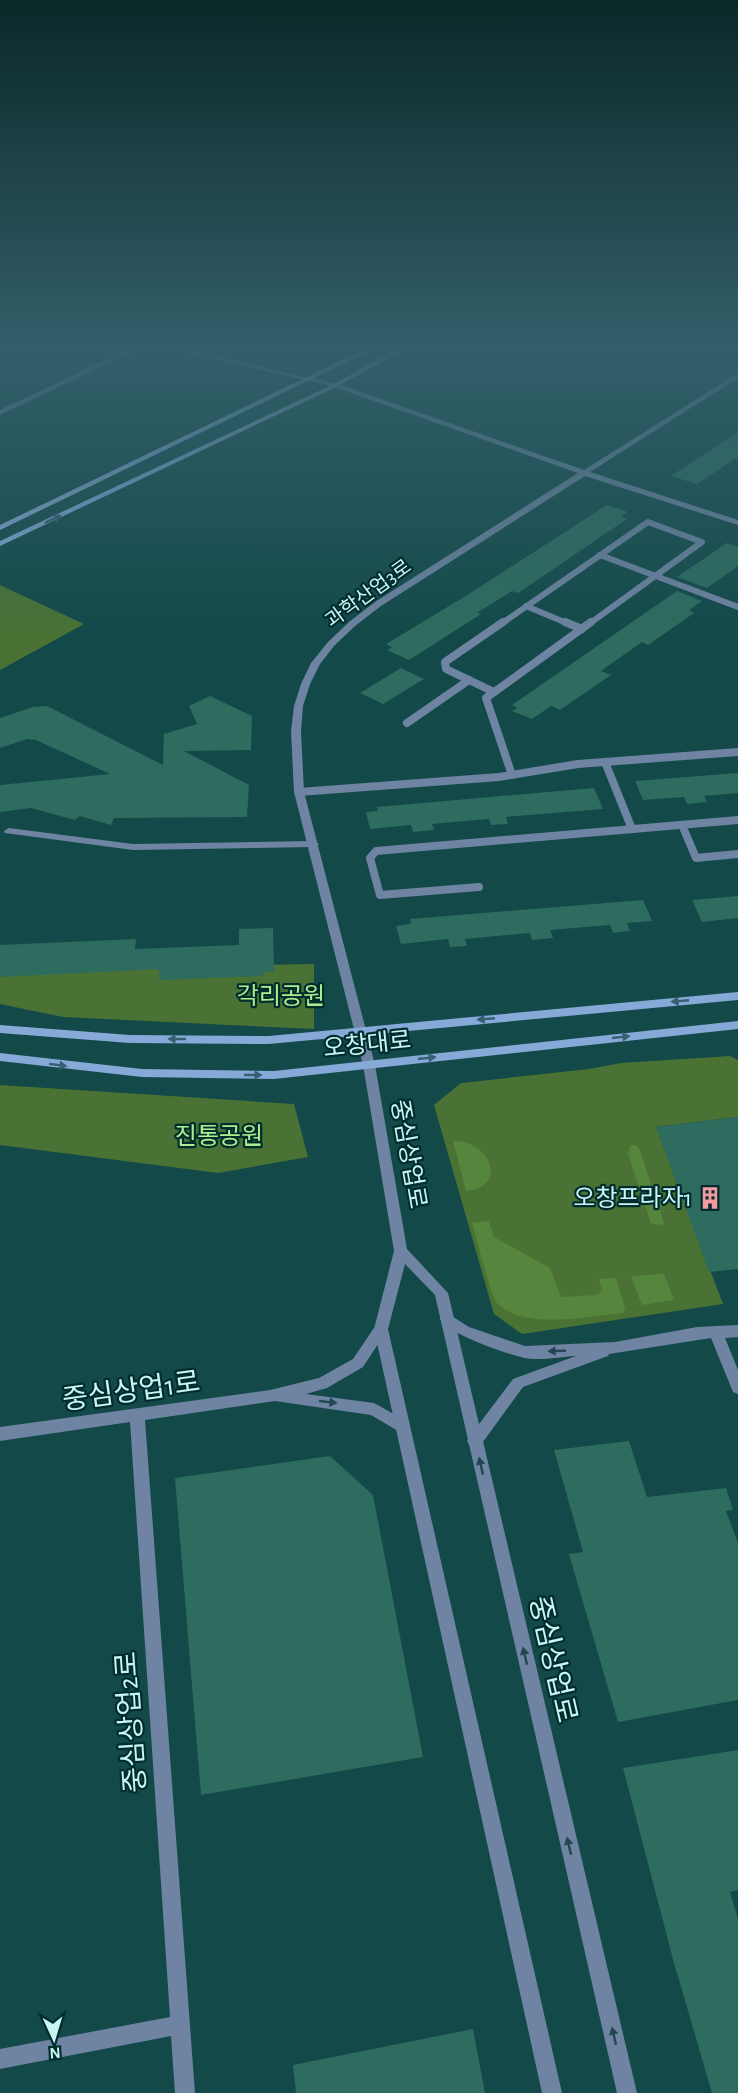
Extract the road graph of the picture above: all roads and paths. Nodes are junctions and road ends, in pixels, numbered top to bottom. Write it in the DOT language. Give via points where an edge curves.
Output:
graph roads {
  1 [pos="173,445"];
  2 [pos="210,445"];
  3 [pos="505,445"];
  4 [pos="629,445"];
  5 [pos="585,473"];
  6 [pos="738,524"];
  7 [pos="0,528"];
  8 [pos="0,544"];
  9 [pos="600,555"];
  10 [pos="657,577"];
  11 [pos="526,606"];
  12 [pos="738,607"];
  13 [pos="582,629"];
  14 [pos="469,680"];
  15 [pos="494,692"];
  16 [pos="407,723"];
  17 [pos="738,752"];
  18 [pos="605,762"];
  19 [pos="512,775"];
  20 [pos="299,792"];
  21 [pos="738,820"];
  22 [pos="682,825"];
  23 [pos="632,829"];
  24 [pos="9,831"];
  25 [pos="314,844"];
  26 [pos="738,854"];
  27 [pos="479,887"];
  28 [pos="738,996"];
  29 [pos="738,1024"];
  30 [pos="0,1029"];
  31 [pos="360,1030"];
  32 [pos="0,1057"];
  33 [pos="369,1065"];
  34 [pos="401,1251"];
  35 [pos="447,1319"];
  36 [pos="381,1329"];
  37 [pos="738,1331"];
  38 [pos="716,1333"];
  39 [pos="615,1348"];
  40 [pos="738,1388"];
  41 [pos="270,1396"];
  42 [pos="137,1415"];
  43 [pos="404,1427"];
  44 [pos="0,1434"];
  45 [pos="475,1441"];
  46 [pos="180,2025"];
  47 [pos="0,2059"];
  48 [pos="185,2093"];
  49 [pos="552,2093"];
  50 [pos="627,2093"];
  1 -- 7 [label="main road"];
  8 -- 2 [label="main road, one-way"];
  3 -- 5 [label="street"];
  4 -- 5 [label="street, 과학산업3로"];
  5 -- 6 [label="street"];
  5 -- 20 [label="street, 과학산업3로" via="378,604 352,623 321,655 307,676 295,721"];
  9 -- 10 [label="lane"];
  9 -- 10 [label="lane" via="648,522 702,543"];
  9 -- 11 [label="lane"];
  10 -- 12 [label="lane"];
  10 -- 13 [label="lane"];
  11 -- 13 [label="lane"];
  11 -- 14 [label="lane" via="446,662 446,669"];
  13 -- 15 [label="lane"];
  14 -- 15 [label="lane"];
  14 -- 16 [label="lane"];
  15 -- 19 [label="lane" via="486,698"];
  17 -- 18 [label="lane"];
  18 -- 19 [label="lane"];
  18 -- 23 [label="lane"];
  19 -- 20 [label="lane"];
  20 -- 25 [label="street, 과학산업3로"];
  21 -- 22 [label="lane"];
  22 -- 23 [label="lane"];
  22 -- 26 [label="lane" via="696,858"];
  23 -- 27 [label="lane" via="376,850 370,858 380,895"];
  24 -- 25 [label="street" via="133,847"];
  25 -- 31 [label="street, 과학산업3로"];
  28 -- 31 [label="main road, 오창대로, one-way"];
  33 -- 29 [label="main road, 오창대로, one-way"];
  31 -- 30 [label="main road, 오창대로, one-way" via="269,1040 130,1039"];
  31 -- 33 [label="street, 과학산업3로"];
  32 -- 33 [label="main road, 오창대로, one-way" via="142,1073 204,1075 274,1075"];
  33 -- 34 [label="street, 중심상업로"];
  34 -- 35 [label="street, 중심상업로" via="441,1293"];
  34 -- 36 [label="street, 중심상업로"];
  39 -- 35 [label="street, one-way" via="525,1352 464,1331"];
  35 -- 45 [label="street, 중심상업로"];
  36 -- 41 [label="street" via="358,1363 322,1384"];
  36 -- 43 [label="street, 중심상업로"];
  37 -- 38 [label="street"];
  38 -- 39 [label="street"];
  38 -- 40 [label="street"];
  39 -- 45 [label="street" via="518,1383"];
  41 -- 42 [label="street, 중심상업1로"];
  41 -- 43 [label="street, one-way" via="374,1409"];
  42 -- 44 [label="street, 중심상업1로"];
  42 -- 46 [label="street, 중심상업2로"];
  43 -- 49 [label="street, 중심상업로"];
  50 -- 45 [label="street, 중심상업로, one-way"];
  46 -- 47 [label="street"];
  46 -- 48 [label="street, 중심상업2로"];
}
